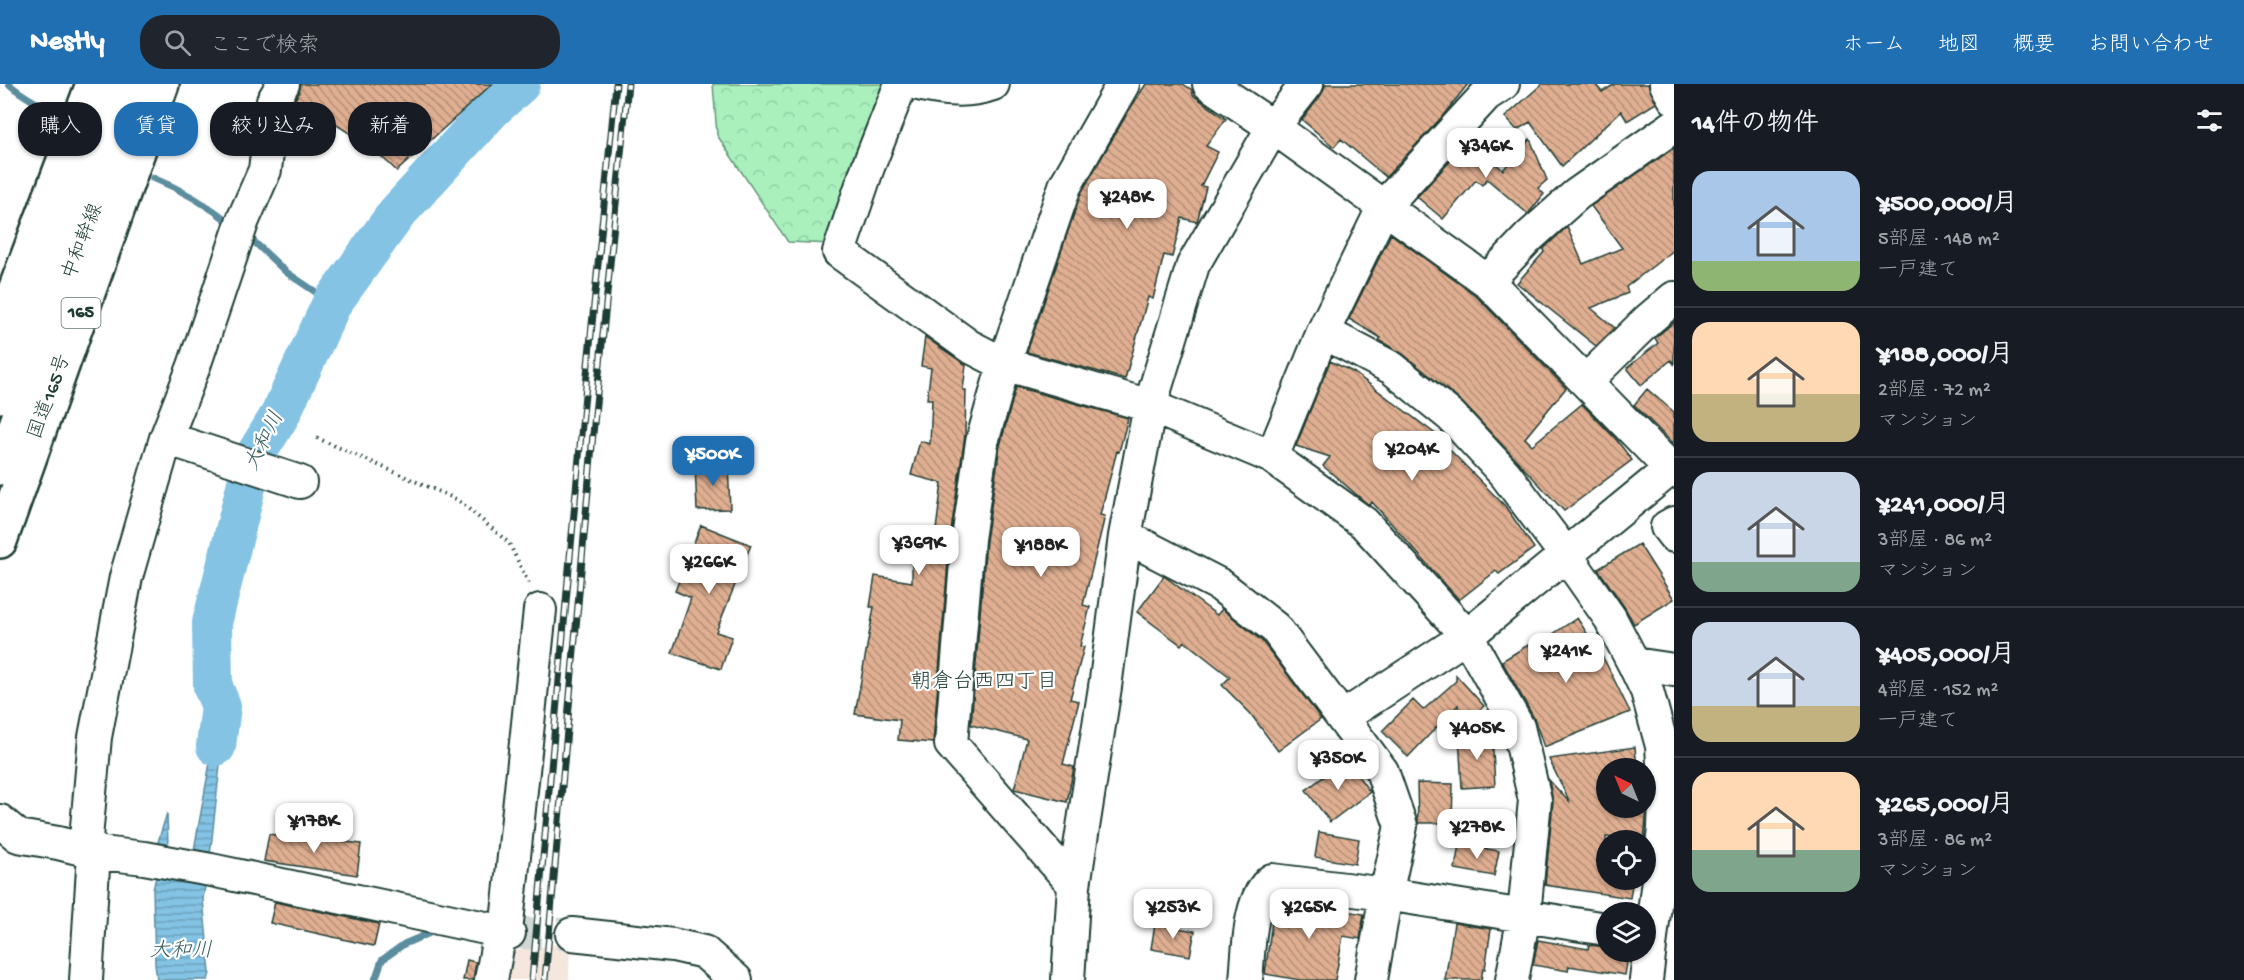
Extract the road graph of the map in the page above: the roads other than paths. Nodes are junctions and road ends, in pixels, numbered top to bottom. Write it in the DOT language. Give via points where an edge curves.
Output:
graph roads {
  1 [pos="93,84"];
  2 [pos="114,84"];
  3 [pos="143,84"];
  4 [pos="162,84"];
  5 [pos="283,84"];
  6 [pos="901,84"];
  7 [pos="918,84"];
  8 [pos="993,84"];
  9 [pos="1122,84"];
  10 [pos="1209,84"];
  11 [pos="1307,84"];
  12 [pos="1503,84"];
  13 [pos="1666,84"];
  14 [pos="1674,98"];
  15 [pos="1674,126"];
  16 [pos="1273,127"];
  17 [pos="1384,206"];
  18 [pos="1487,281"];
  19 [pos="1674,298"];
  20 [pos="0,330"];
  21 [pos="1323,332"];
  22 [pos="1004,364"];
  23 [pos="1586,381"];
  24 [pos="0,396"];
  25 [pos="1150,406"];
  26 [pos="166,438"];
  27 [pos="1272,457"];
  28 [pos="0,468"];
  29 [pos="1672,469"];
  30 [pos="300,482"];
  31 [pos="1674,523"];
  32 [pos="1125,536"];
  33 [pos="1674,536"];
  34 [pos="0,541"];
  35 [pos="1566,555"];
  36 [pos="540,610"];
  37 [pos="1467,636"];
  38 [pos="1634,664"];
  39 [pos="1674,670"];
  40 [pos="1342,717"];
  41 [pos="1670,798"];
  42 [pos="0,821"];
  43 [pos="94,852"];
  44 [pos="1074,885"];
  45 [pos="1386,894"];
  46 [pos="1524,915"];
  47 [pos="1596,927"];
  48 [pos="505,932"];
  49 [pos="572,934"];
  50 [pos="1657,938"];
  51 [pos="86,980"];
  52 [pos="491,980"];
  53 [pos="736,980"];
  54 [pos="1068,980"];
  55 [pos="1246,980"];
  56 [pos="1371,980"];
  57 [pos="1512,980"];
  58 [pos="1646,980"];
  1 -- 20 [label="main road"];
  2 -- 24 [label="main road, 中和幹線"];
  3 -- 28 [label="main road, 中和幹線"];
  4 -- 34 [label="main road, 国道165号 / 165"];
  5 -- 26 [label="street" via="273,101 265,170"];
  6 -- 22 [label="street" via="839,252 969,346"];
  7 -- 8 [label="street" via="940,89 978,89"];
  9 -- 22 [label="street" via="1065,186"];
  10 -- 16 [label="street"];
  11 -- 16 [label="street"];
  12 -- 17 [label="street" via="1486,95"];
  13 -- 14 [label="street"];
  15 -- 18 [label="street" via="1576,195"];
  16 -- 17 [label="street"];
  16 -- 25 [label="street" via="1193,265"];
  17 -- 18 [label="street"];
  17 -- 21 [label="street"];
  18 -- 23 [label="street"];
  19 -- 23 [label="street"];
  21 -- 27 [label="street"];
  21 -- 35 [label="street" via="1392,368 1451,416 1505,474"];
  22 -- 25 [label="street"];
  22 -- 44 [label="street" via="982,442 968,539 951,744"];
  23 -- 29 [label="street"];
  25 -- 27 [label="street"];
  25 -- 32 [label="street"];
  26 -- 30 [label="street"];
  26 -- 43 [label="street" via="126,577 95,737 86,838"];
  27 -- 37 [label="street" via="1365,523"];
  29 -- 35 [label="street"];
  31 -- 33 [label="street" via="1667,527"];
  32 -- 40 [label="street" via="1220,585 1275,628"];
  32 -- 44 [label="street" via="1106,687"];
  35 -- 37 [label="street"];
  35 -- 38 [label="street" via="1610,618"];
  36 -- 48 [label="street"];
  37 -- 40 [label="street"];
  37 -- 46 [label="street" via="1518,727 1535,800"];
  38 -- 39 [label="street"];
  38 -- 41 [label="street" via="1647,691 1662,746"];
  40 -- 45 [label="street" via="1382,771 1401,826"];
  41 -- 50 [label="street" via="1664,829"];
  42 -- 43 [label="street" via="18,836"];
  43 -- 48 [label="street" via="211,870"];
  43 -- 51 [label="street"];
  44 -- 54 [label="street"];
  45 -- 46 [label="street"];
  45 -- 55 [label="street" via="1272,880 1263,887 1255,903"];
  45 -- 56 [label="street"];
  46 -- 47 [label="street"];
  46 -- 57 [label="street"];
  48 -- 52 [label="street"];
  49 -- 53 [label="street" via="704,952"];
  50 -- 58 [label="street"];
}
